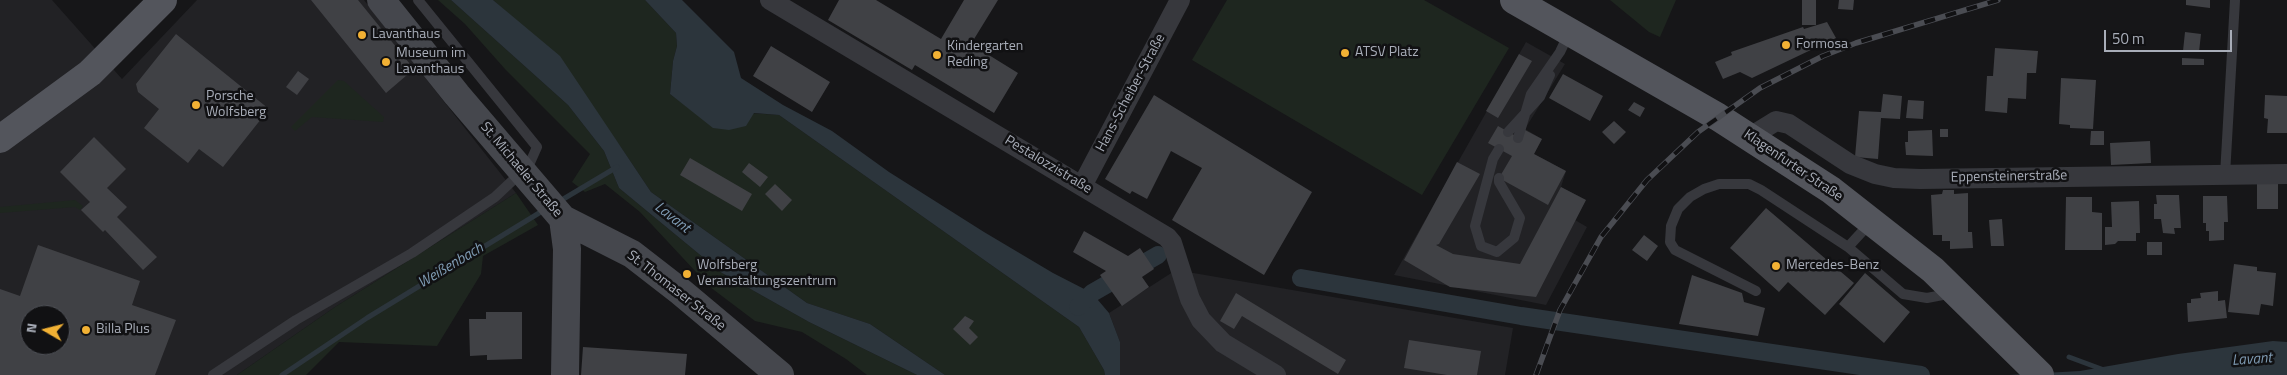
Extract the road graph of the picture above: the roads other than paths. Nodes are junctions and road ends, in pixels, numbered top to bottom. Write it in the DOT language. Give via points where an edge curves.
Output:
graph roads {
  1 [pos="163,0"];
  2 [pos="382,0"];
  3 [pos="418,0"];
  4 [pos="770,0"];
  5 [pos="1180,0"];
  6 [pos="2235,0"];
  7 [pos="1526,3"];
  8 [pos="1565,42"];
  9 [pos="1526,112"];
  10 [pos="1508,132"];
  11 [pos="1750,137"];
  12 [pos="1518,138"];
  13 [pos="0,139"];
  14 [pos="1499,149"];
  15 [pos="2287,174"];
  16 [pos="2225,175"];
  17 [pos="1499,178"];
  18 [pos="531,182"];
  19 [pos="1082,186"];
  20 [pos="564,220"];
  21 [pos="1871,221"];
  22 [pos="1848,247"];
  23 [pos="1756,291"];
  24 [pos="1957,293"];
  25 [pos="213,375"];
  26 [pos="565,375"];
  27 [pos="780,375"];
  28 [pos="1276,375"];
  29 [pos="2040,375"];
  1 -- 13 [label="main road" via="90,73"];
  2 -- 18 [label="main road, St. Michaeler Straße"];
  3 -- 18 [label="lane" via="537,147 529,165"];
  4 -- 19 [label="street, Pestalozzistraße"];
  5 -- 19 [label="street, Hans-Scheiber-Straße"];
  6 -- 16 [label="lane"];
  7 -- 8 [label="main road, Klagenfurter Straße"];
  8 -- 9 [label="lane" via="1531,94"];
  8 -- 11 [label="main road, Klagenfurter Straße"];
  9 -- 10 [label="lane"];
  9 -- 12 [label="lane"];
  11 -- 16 [label="street, Eppensteinerstraße" via="1776,121 1789,124 1850,164 1894,178"];
  11 -- 21 [label="main road, Klagenfurter Straße" via="1831,190"];
  14 -- 17 [label="lane" via="1493,159 1475,226 1481,246 1498,252 1514,238 1520,218"];
  15 -- 16 [label="street, Eppensteinerstraße"];
  18 -- 20 [label="main road, St. Michaeler Straße"];
  18 -- 25 [label="lane" via="495,197 412,253 296,320"];
  19 -- 28 [label="street, Pestalozzistraße" via="1168,237 1201,320 1223,343"];
  20 -- 26 [label="main road, St. Michaeler Straße"];
  20 -- 27 [label="main road, St. Thomaser Straße" via="632,254"];
  21 -- 22 [label="lane"];
  21 -- 24 [label="main road, Klagenfurter Straße"];
  22 -- 23 [label="lane" via="1748,184 1718,184 1690,197 1678,209 1671,226 1670,242 1675,250"];
  22 -- 24 [label="lane" via="1903,294 1927,298"];
  24 -- 29 [label="main road, Klagenfurter Straße"];
}
